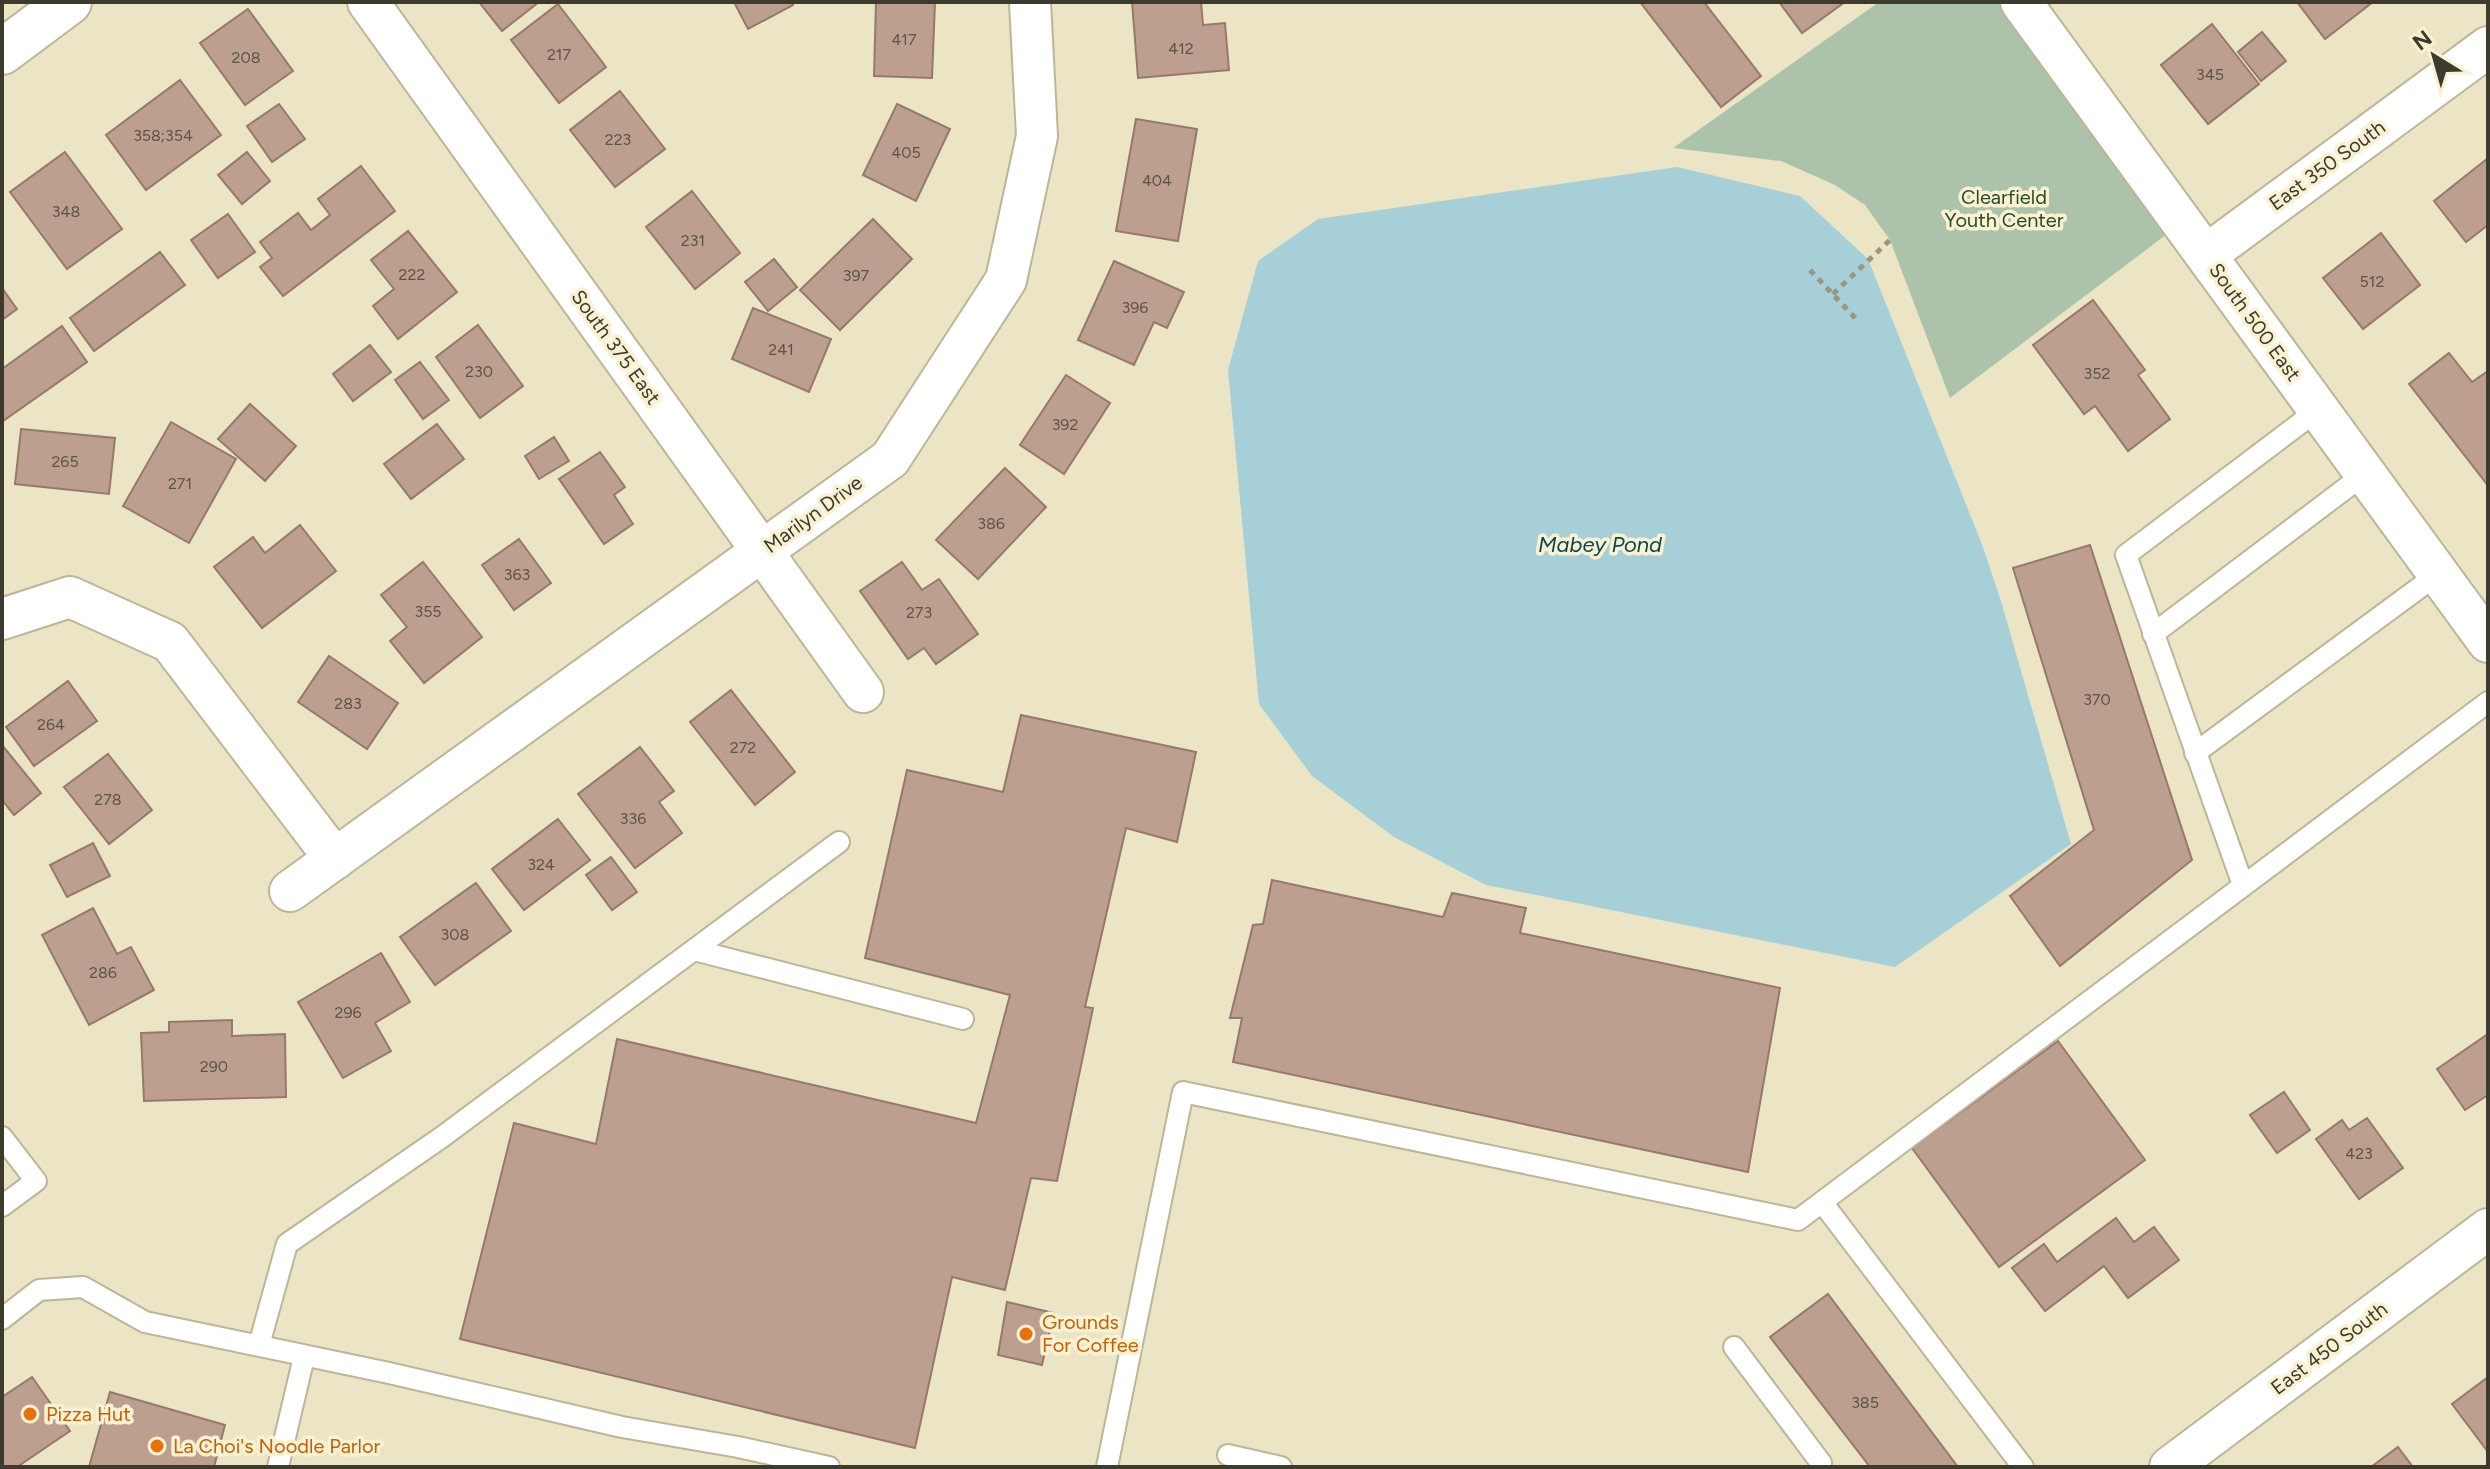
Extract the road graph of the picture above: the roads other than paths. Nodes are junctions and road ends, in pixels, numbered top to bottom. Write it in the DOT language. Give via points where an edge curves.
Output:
graph roads {
  1 [pos="68,2"];
  2 [pos="368,2"];
  3 [pos="1030,2"];
  4 [pos="2021,2"];
  5 [pos="2488,47"];
  6 [pos="2,52"];
  7 [pos="2206,255"];
  8 [pos="2319,409"];
  9 [pos="2366,473"];
  10 [pos="762,551"];
  11 [pos="2438,574"];
  12 [pos="2475,597"];
  13 [pos="2,619"];
  14 [pos="2153,634"];
  15 [pos="2488,642"];
  16 [pos="863,692"];
  17 [pos="2488,702"];
  18 [pos="2195,753"];
  19 [pos="839,842"];
  20 [pos="335,859"];
  21 [pos="2243,885"];
  22 [pos="290,891"];
  23 [pos="694,950"];
  24 [pos="963,1019"];
  25 [pos="2,1137"];
  26 [pos="1822,1202"];
  27 [pos="2,1206"];
  28 [pos="2488,1229"];
  29 [pos="2,1319"];
  30 [pos="259,1345"];
  31 [pos="1734,1347"];
  32 [pos="304,1357"];
  33 [pos="1228,1455"];
  34 [pos="1821,1463"];
  35 [pos="278,1467"];
  36 [pos="829,1467"];
  37 [pos="1107,1467"];
  38 [pos="1281,1467"];
  39 [pos="2023,1467"];
  40 [pos="2170,1467"];
  1 -- 6 [label="street"];
  2 -- 10 [label="street, South 375 East"];
  3 -- 10 [label="street, Marilyn Drive" via="1037,136 1006,280 890,459"];
  4 -- 7 [label="street, South 500 East"];
  5 -- 7 [label="street, East 350 South"];
  7 -- 8 [label="street, South 500 East"];
  8 -- 9 [label="street, South 500 East"];
  8 -- 14 [label="lane" via="2126,555"];
  9 -- 11 [label="street, South 500 East"];
  9 -- 14 [label="lane"];
  10 -- 16 [label="street, South 375 East"];
  10 -- 20 [label="street, Marilyn Drive"];
  11 -- 12 [label="street, South 500 East"];
  11 -- 18 [label="lane"];
  12 -- 15 [label="street, South 500 East"];
  13 -- 20 [label="street" via="70,597 170,642"];
  14 -- 18 [label="lane"];
  17 -- 21 [label="lane"];
  18 -- 21 [label="lane"];
  19 -- 23 [label="lane"];
  20 -- 22 [label="street, Marilyn Drive"];
  21 -- 26 [label="lane"];
  23 -- 24 [label="lane"];
  23 -- 30 [label="lane" via="442,1137 287,1244"];
  25 -- 27 [label="lane" via="36,1181"];
  26 -- 37 [label="lane" via="1798,1220 1183,1092"];
  26 -- 39 [label="lane"];
  28 -- 40 [label="street, East 450 South"];
  29 -- 30 [label="lane" via="39,1290 83,1287 145,1322"];
  30 -- 32 [label="lane"];
  31 -- 34 [label="lane"];
  32 -- 35 [label="lane"];
  32 -- 36 [label="lane"];
  33 -- 38 [label="lane"];
}
